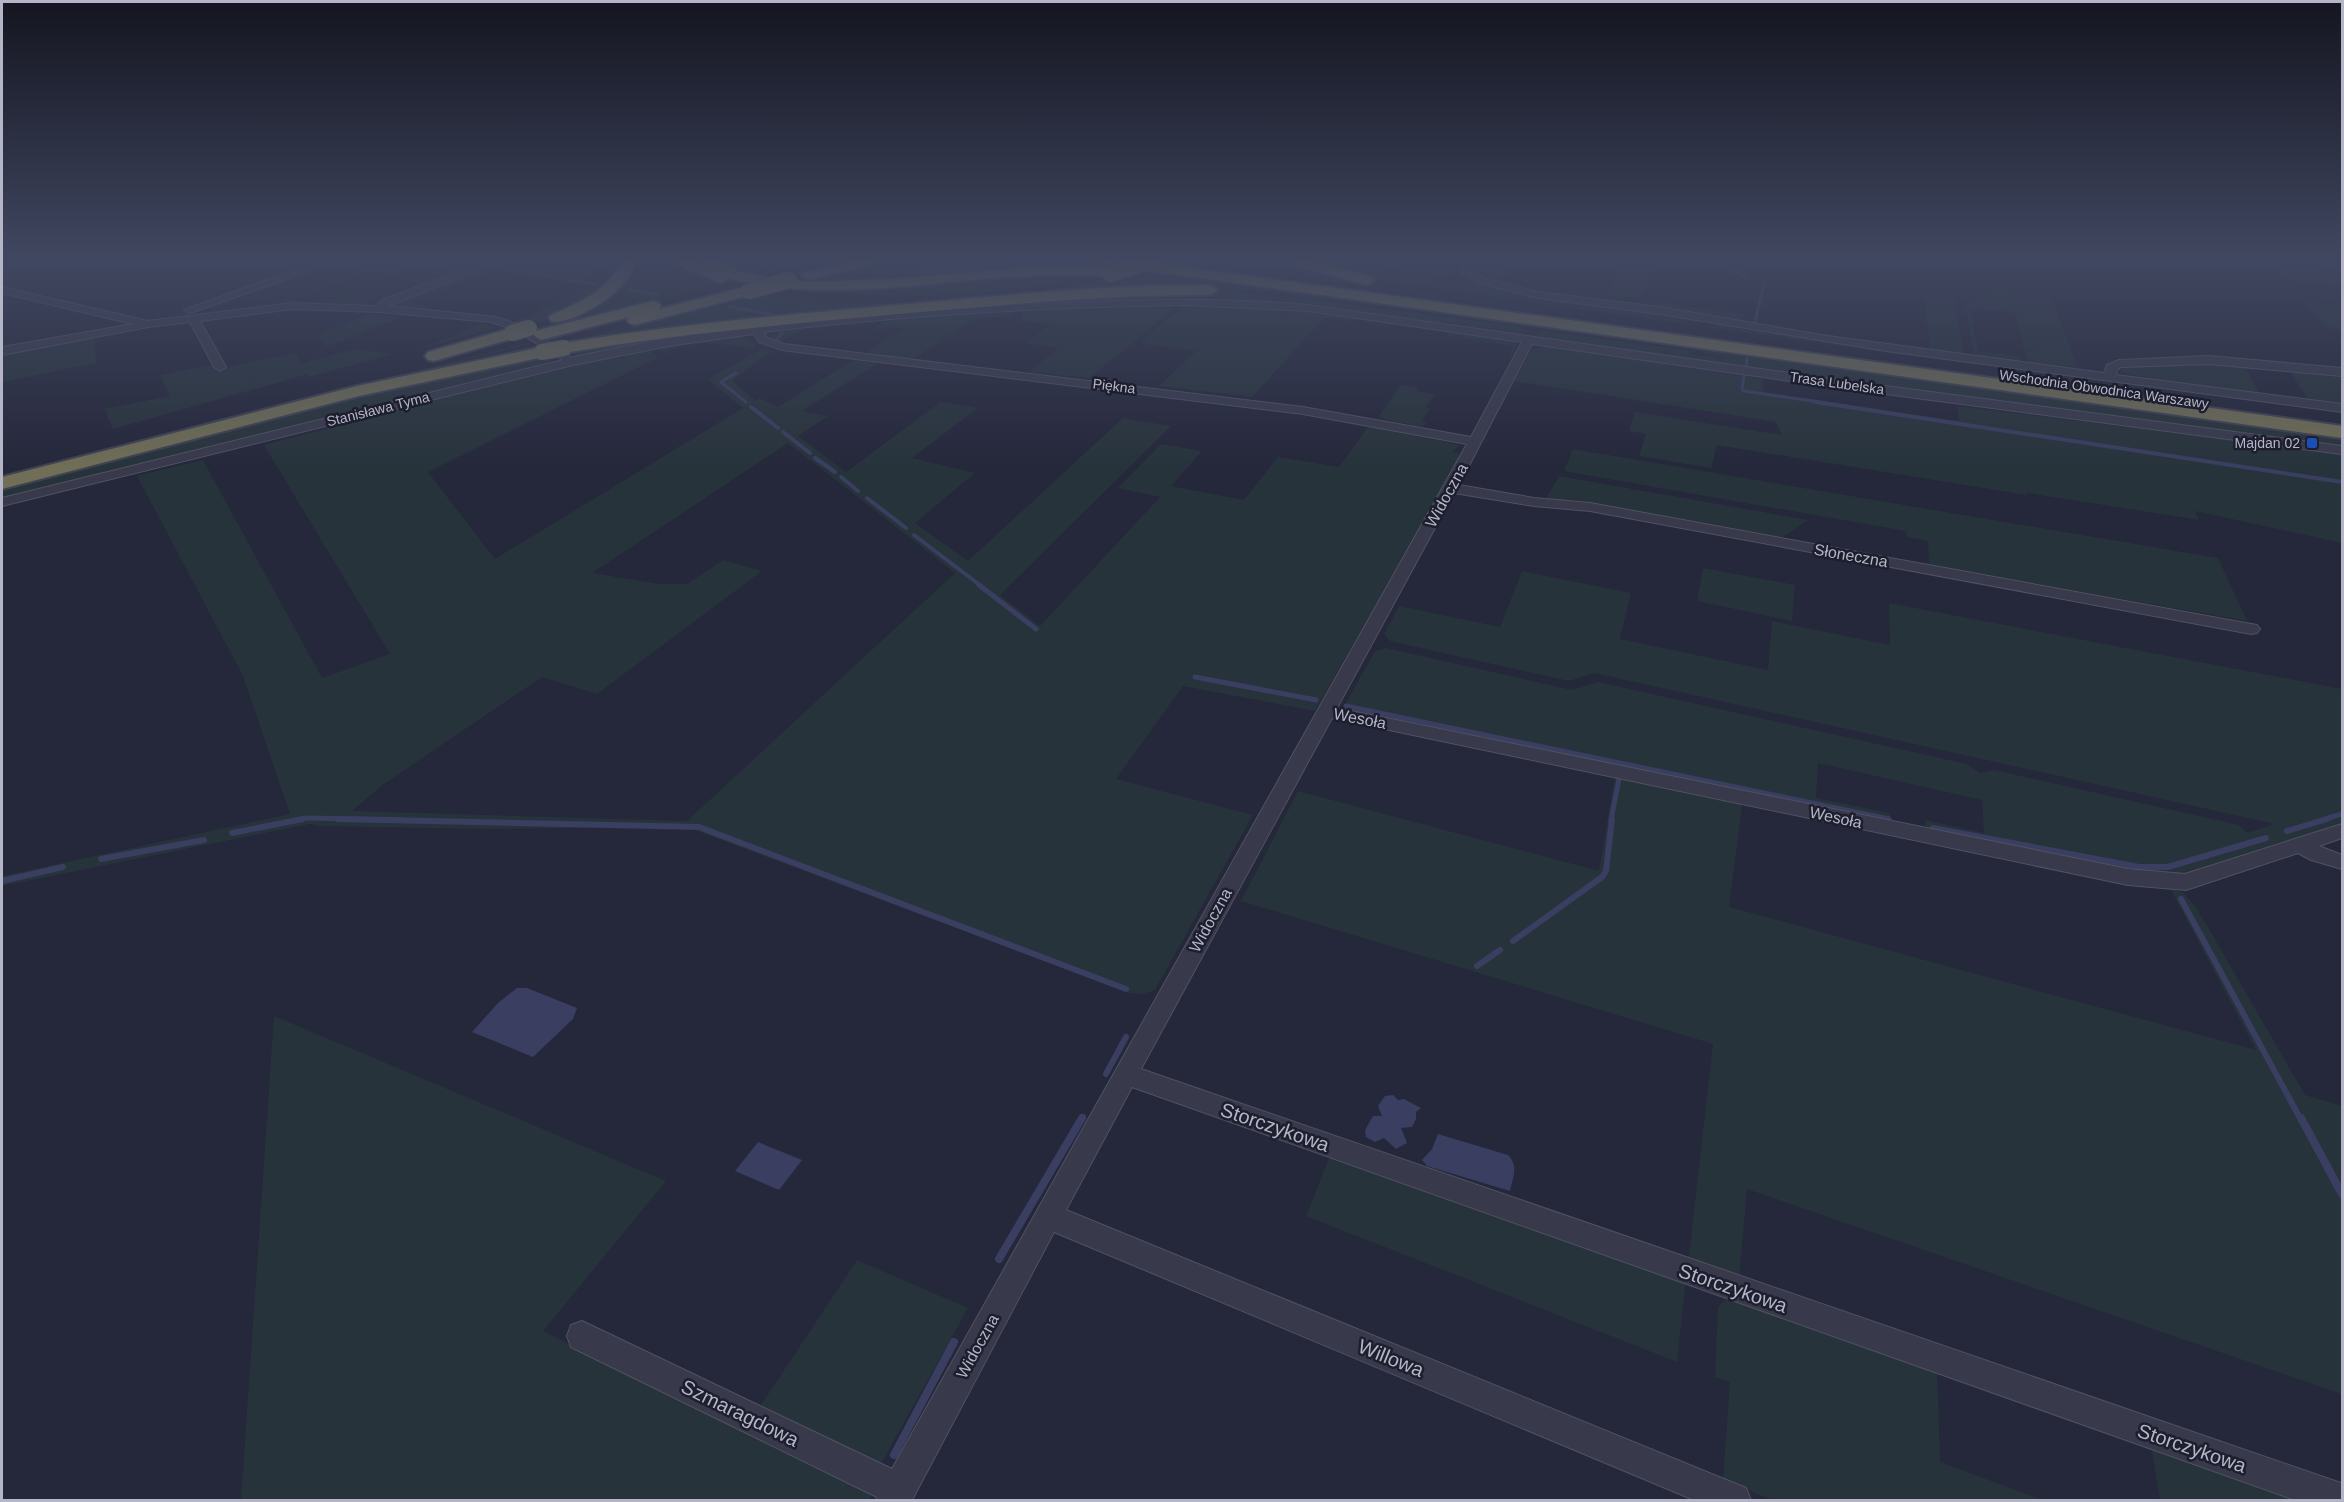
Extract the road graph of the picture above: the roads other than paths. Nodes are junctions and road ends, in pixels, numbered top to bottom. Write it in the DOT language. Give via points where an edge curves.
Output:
graph roads {
  1 [pos="129,330"];
  2 [pos="197,330"];
  3 [pos="522,330"];
  4 [pos="554,330"];
  5 [pos="585,330"];
  6 [pos="593,330"];
  7 [pos="677,330"];
  8 [pos="767,330"];
  9 [pos="1466,330"];
  10 [pos="1612,330"];
  11 [pos="1675,330"];
  12 [pos="1689,330"];
  13 [pos="1772,330"];
  14 [pos="758,331"];
  15 [pos="1726,337"];
  16 [pos="1529,339"];
  17 [pos="541,343"];
  18 [pos="2,351"];
  19 [pos="220,368"];
  20 [pos="2343,372"];
  21 [pos="2109,377"];
  22 [pos="2343,408"];
  23 [pos="2343,421"];
  24 [pos="2343,432"];
  25 [pos="1475,442"];
  26 [pos="2343,450"];
  27 [pos="2,471"];
  28 [pos="2,483"];
  29 [pos="1450,488"];
  30 [pos="2,502"];
  31 [pos="2251,629"];
  32 [pos="1326,711"];
  33 [pos="2343,831"];
  34 [pos="2300,845"];
  35 [pos="2343,862"];
  36 [pos="1126,1074"];
  37 [pos="1047,1216"];
  38 [pos="582,1336"];
  39 [pos="896,1495"];
  40 [pos="1734,1500"];
  41 [pos="2341,1500"];
  1 -- 18 [label="street"];
  2 -- 19 [label="street"];
  3 -- 17 [label="street"];
  4 -- 17 [label="highway"];
  5 -- 17 [label="highway"];
  6 -- 17 [label="highway, bridge"];
  7 -- 17 [label="highway"];
  8 -- 14 [label="street, Trasa Lubelska"];
  9 -- 16 [label="street, Trasa Lubelska"];
  10 -- 24 [label="highway, Wschodnia Obwodnica Warszawy"];
  11 -- 15 [label="highway, Wschodnia Obwodnica Warszawy"];
  12 -- 15 [label="highway"];
  13 -- 21 [label="street"];
  14 -- 17 [label="street, Stanisława Tyma" via="653,344"];
  14 -- 25 [label="street, Piękna" via="763,340 782,347 1254,402 1365,419"];
  15 -- 23 [label="highway, Wschodnia Obwodnica Warszawy"];
  16 -- 25 [label="street, Widoczna"];
  16 -- 26 [label="street, Trasa Lubelska"];
  17 -- 27 [label="highway" via="219,416"];
  17 -- 28 [label="highway"];
  17 -- 30 [label="street, Stanisława Tyma"];
  20 -- 21 [label="street" via="2183,360 2119,364 2111,368"];
  21 -- 22 [label="street"];
  25 -- 29 [label="street, Widoczna"];
  29 -- 31 [label="street, Słoneczna" via="1590,507"];
  29 -- 32 [label="street, Widoczna"];
  32 -- 34 [label="street, Wesoła" via="2127,877 2186,882 2204,879"];
  32 -- 36 [label="street, Widoczna"];
  33 -- 34 [label="street, Wesoła"];
  34 -- 35 [label="street"];
  36 -- 37 [label="street, Widoczna"];
  36 -- 41 [label="street, Storczykowa"];
  37 -- 39 [label="street, Widoczna"];
  37 -- 40 [label="street, Willowa"];
  38 -- 39 [label="street, Szmaragdowa"];
}
